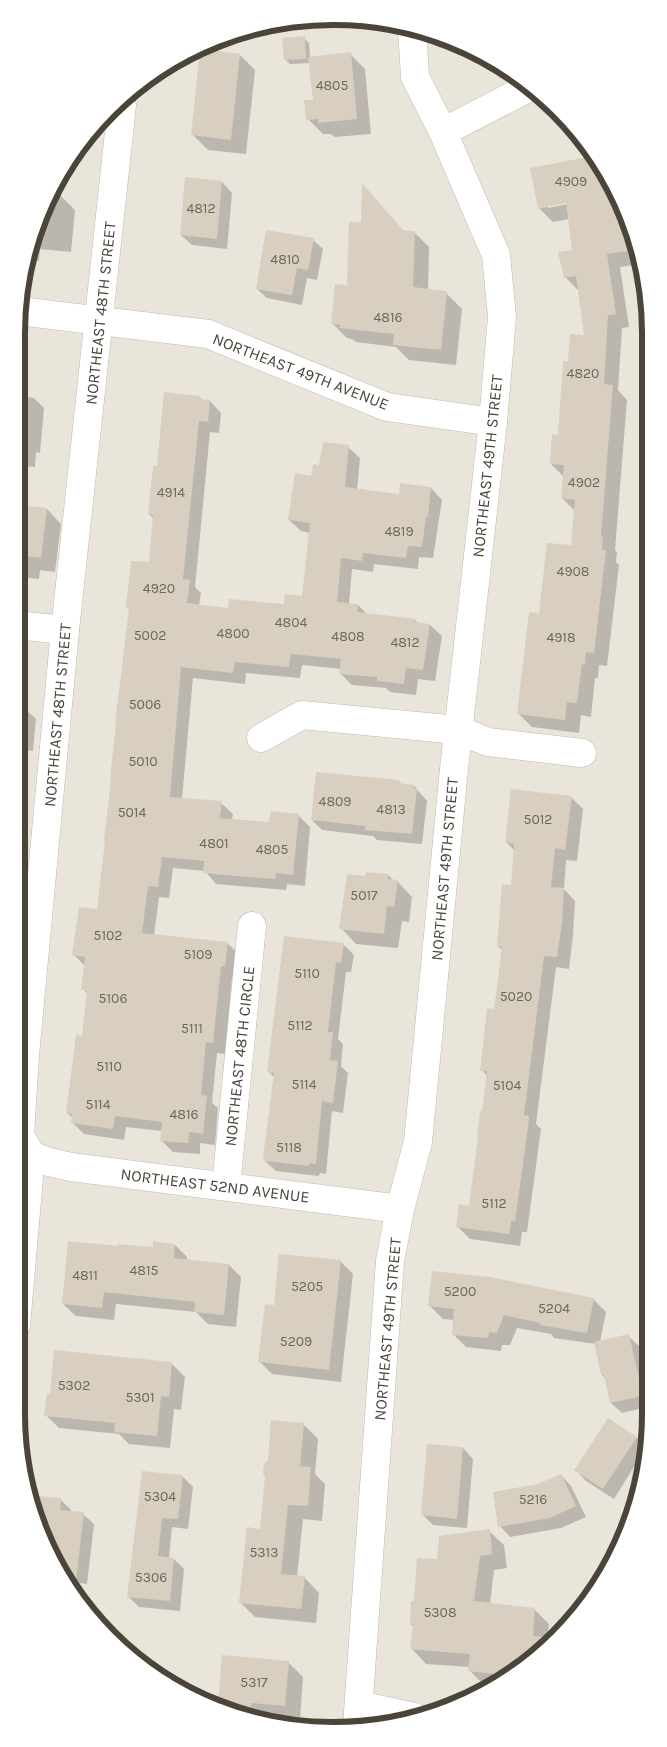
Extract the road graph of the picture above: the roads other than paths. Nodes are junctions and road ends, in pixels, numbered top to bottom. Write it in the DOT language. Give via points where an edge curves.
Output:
graph roads {
  1 [pos="413,36"];
  2 [pos="523,91"];
  3 [pos="122,109"];
  4 [pos="443,132"];
  5 [pos="26,312"];
  6 [pos="100,320"];
  7 [pos="493,422"];
  8 [pos="25,626"];
  9 [pos="65,630"];
  10 [pos="458,730"];
  11 [pos="260,738"];
  12 [pos="582,753"];
  13 [pos="252,926"];
  14 [pos="25,1015"];
  15 [pos="25,1144"];
  16 [pos="31,1155"];
  17 [pos="226,1186"];
  18 [pos="400,1209"];
  19 [pos="25,1223"];
  20 [pos="358,1715"];
  21 [pos="392,1716"];
  1 -- 4 [label="street, NORTHEAST 49TH STREET" via="416,76"];
  2 -- 4 [label="street"];
  3 -- 6 [label="street, NORTHEAST 48TH STREET"];
  4 -- 7 [label="street, NORTHEAST 49TH STREET" via="496,255 502,317"];
  5 -- 6 [label="street, NORTHEAST 49TH AVENUE"];
  6 -- 7 [label="street, NORTHEAST 49TH AVENUE" via="208,334 387,407"];
  6 -- 9 [label="street, NORTHEAST 48TH STREET"];
  7 -- 10 [label="street, NORTHEAST 49TH STREET"];
  8 -- 9 [label="street"];
  9 -- 14 [label="street, NORTHEAST 48TH STREET"];
  10 -- 11 [label="street" via="302,715"];
  10 -- 12 [label="street" via="488,742"];
  10 -- 18 [label="street, NORTHEAST 49TH STREET" via="418,1142"];
  13 -- 17 [label="street, NORTHEAST 48TH CIRCLE"];
  15 -- 16 [label="street, NORTHEAST 48TH STREET"];
  16 -- 17 [label="street, NORTHEAST 52ND AVENUE" via="72,1167"];
  16 -- 19 [label="street"];
  17 -- 18 [label="street, NORTHEAST 52ND AVENUE"];
  18 -- 20 [label="street, NORTHEAST 49TH STREET" via="390,1261"];
  20 -- 21 [label="street"];
}
